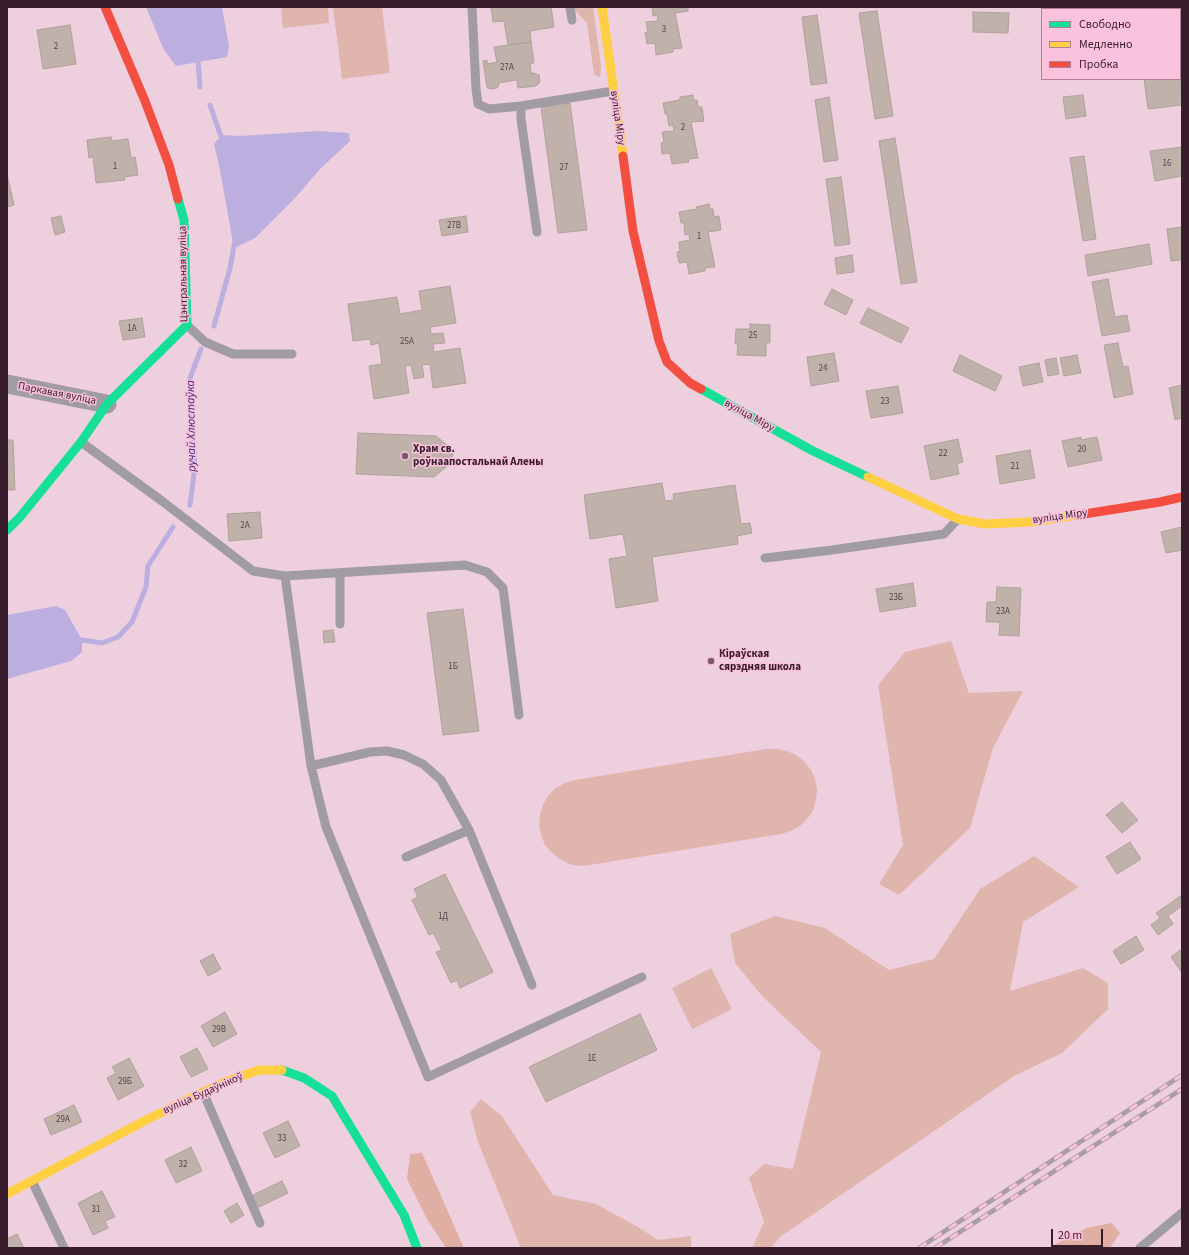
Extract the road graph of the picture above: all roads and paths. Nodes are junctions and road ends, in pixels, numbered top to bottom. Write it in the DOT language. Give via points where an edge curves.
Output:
graph roads {
  1 [pos="105,7"];
  2 [pos="472,7"];
  3 [pos="570,7"];
  4 [pos="602,7"];
  5 [pos="572,20"];
  6 [pos="613,91"];
  7 [pos="521,106"];
  8 [pos="537,232"];
  9 [pos="187,325"];
  10 [pos="292,354"];
  11 [pos="7,384"];
  12 [pos="107,404"];
  13 [pos="81,442"];
  14 [pos="1182,497"];
  15 [pos="958,519"];
  16 [pos="7,530"];
  17 [pos="765,558"];
  18 [pos="340,573"];
  19 [pos="285,576"];
  20 [pos="340,624"];
  21 [pos="519,715"];
  22 [pos="311,766"];
  23 [pos="469,830"];
  24 [pos="406,857"];
  25 [pos="642,977"];
  26 [pos="532,985"];
  27 [pos="204,1092"];
  28 [pos="32,1181"];
  29 [pos="7,1194"];
  30 [pos="1182,1213"];
  31 [pos="260,1223"];
  32 [pos="64,1248"];
  33 [pos="417,1248"];
  34 [pos="1140,1248"];
  1 -- 9 [label="street, Цэнтральная вуліца" via="169,165 184,220"];
  2 -- 7 [label="lane" via="478,104 489,109"];
  3 -- 5 [label="lane"];
  4 -- 6 [label="street, вуліца Міру"];
  6 -- 7 [label="lane"];
  6 -- 15 [label="street, вуліца Міру" via="633,231 660,341 668,362 690,384 813,451"];
  7 -- 8 [label="lane"];
  9 -- 10 [label="lane" via="205,342 233,354"];
  9 -- 12 [label="street, Цэнтральная вуліца"];
  11 -- 12 [label="street, Паркавая вуліца"];
  12 -- 13 [label="street, Цэнтральная вуліца"];
  13 -- 16 [label="street, Цэнтральная вуліца"];
  13 -- 19 [label="lane" via="162,500 253,571"];
  14 -- 15 [label="street, вуліца Міру" via="1030,522 985,524"];
  15 -- 17 [label="lane" via="944,534"];
  18 -- 19 [label="lane"];
  18 -- 20 [label="lane"];
  18 -- 21 [label="lane" via="465,565 487,572 503,588"];
  19 -- 22 [label="lane"];
  22 -- 23 [label="lane" via="370,752 387,751 404,755 423,764 441,780"];
  22 -- 25 [label="lane" via="326,826 428,1077"];
  23 -- 24 [label="lane"];
  23 -- 26 [label="lane"];
  27 -- 28 [label="street, вуліца Будаўнікоў"];
  27 -- 31 [label="lane"];
  27 -- 33 [label="street, вуліца Будаўнікоў" via="259,1070 284,1070 304,1078 332,1096 404,1215"];
  28 -- 29 [label="street, вуліца Будаўнікоў"];
  28 -- 32 [label="lane"];
  30 -- 34 [label="lane"];
}
